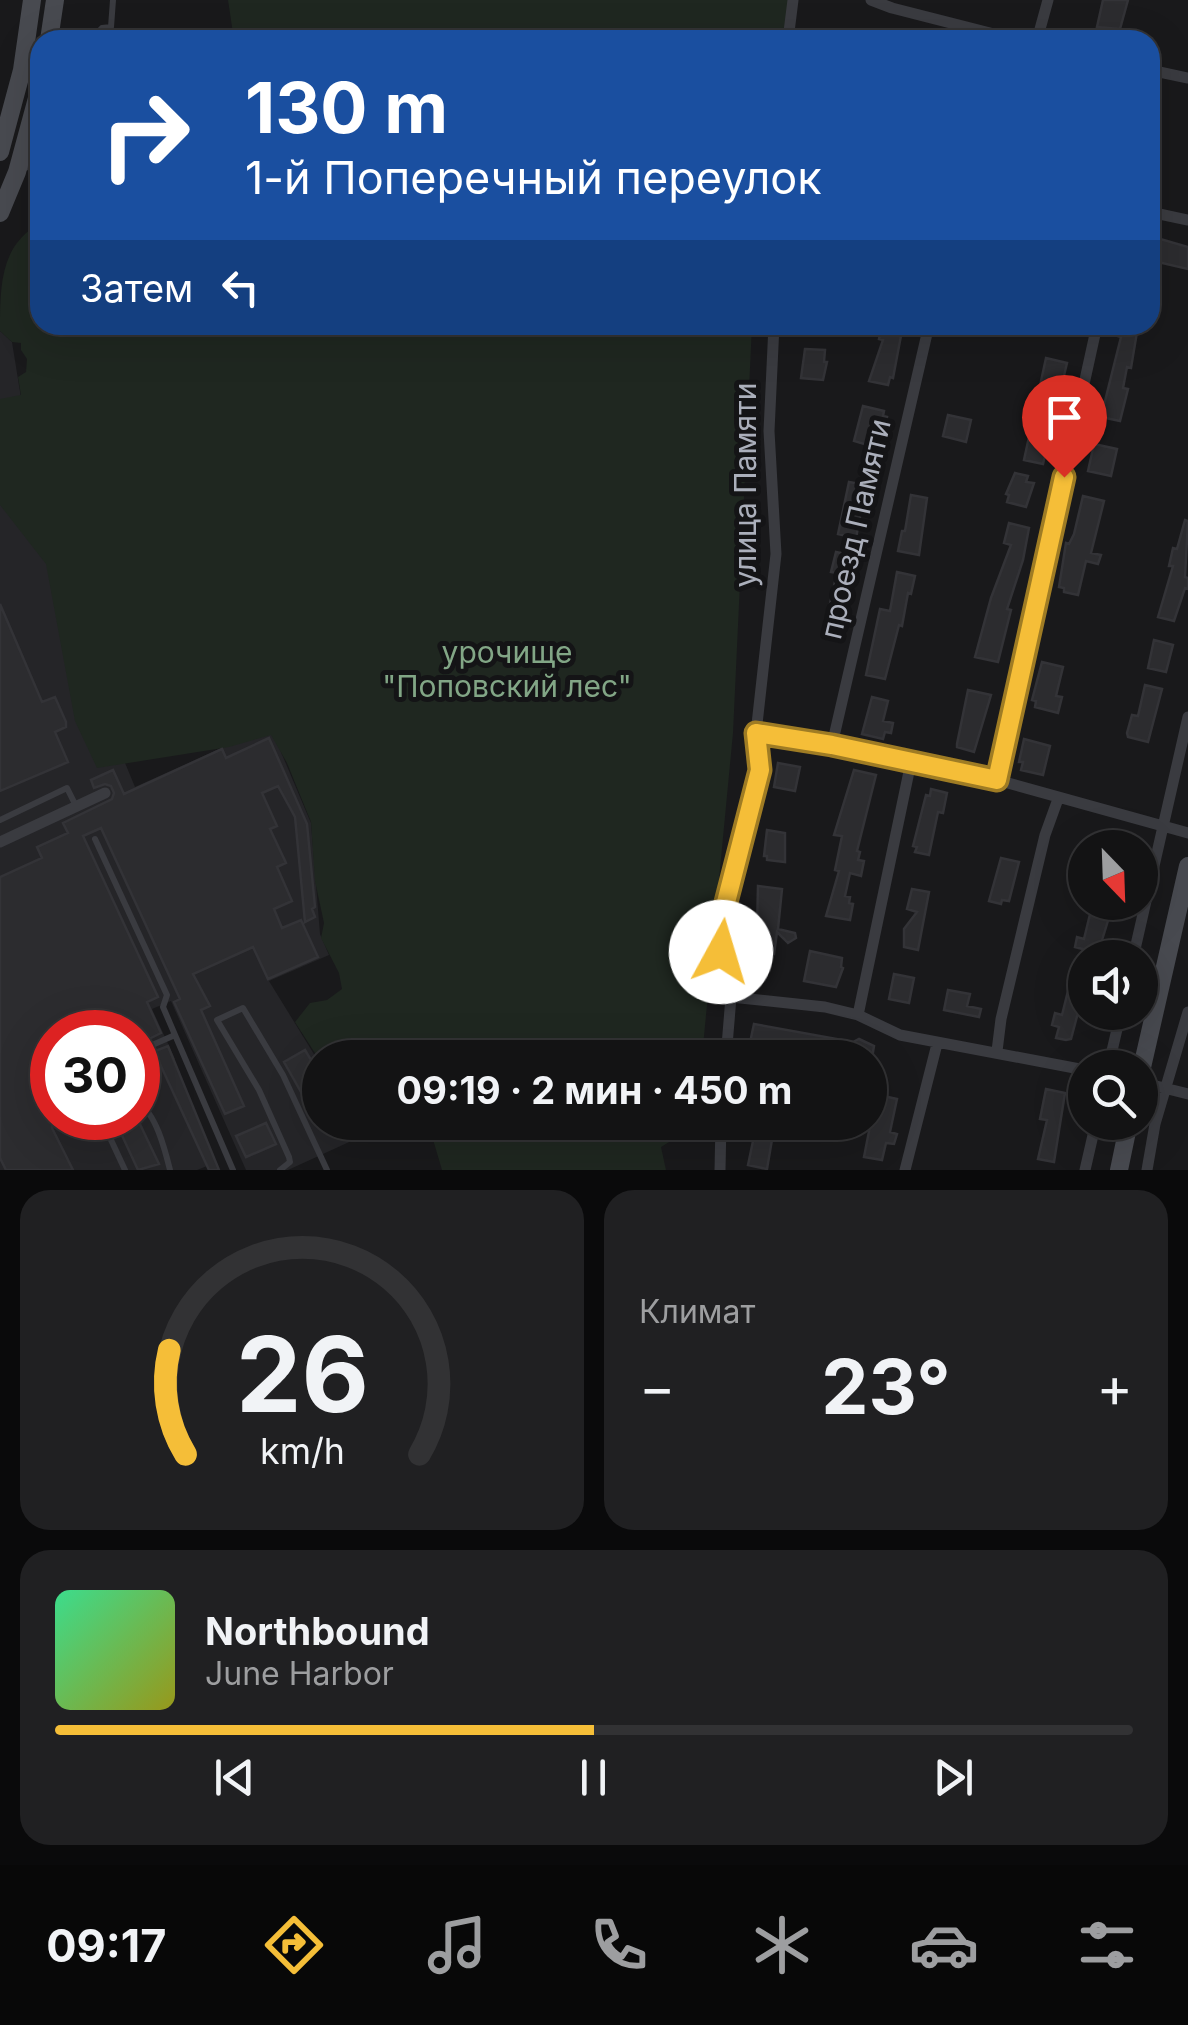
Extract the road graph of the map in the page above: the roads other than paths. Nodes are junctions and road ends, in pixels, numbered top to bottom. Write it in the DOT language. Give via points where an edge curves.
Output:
graph roads {
  1 [pos="32,0"];
  2 [pos="55,0"];
  3 [pos="113,0"];
  4 [pos="793,0"];
  5 [pos="872,0"];
  6 [pos="1048,0"];
  7 [pos="50,30"];
  8 [pos="100,30"];
  9 [pos="789,30"];
  10 [pos="969,30"];
  11 [pos="1040,30"];
  12 [pos="1160,72"];
  13 [pos="1188,78"];
  14 [pos="30,126"];
  15 [pos="0,152"];
  16 [pos="30,166"];
  17 [pos="18,172"];
  18 [pos="0,213"];
  19 [pos="1160,214"];
  20 [pos="1188,220"];
  21 [pos="774,335"];
  22 [pos="927,335"];
  23 [pos="1095,335"];
  24 [pos="1188,718"];
  25 [pos="756,733"];
  26 [pos="832,745"];
  27 [pos="912,762"];
  28 [pos="997,780"];
  29 [pos="105,793"];
  30 [pos="1058,799"];
  31 [pos="76,806"];
  32 [pos="0,820"];
  33 [pos="1164,826"];
  34 [pos="1188,832"];
  35 [pos="95,839"];
  36 [pos="0,842"];
  37 [pos="1188,866"];
  38 [pos="1138,940"];
  39 [pos="731,998"];
  40 [pos="1188,1012"];
  41 [pos="858,1015"];
  42 [pos="175,1035"];
  43 [pos="728,1040"];
  44 [pos="160,1042"];
  45 [pos="938,1044"];
  46 [pos="1147,1050"];
  47 [pos="998,1052"];
  48 [pos="1068,1066"];
  49 [pos="1158,1086"];
  50 [pos="1166,1089"];
  51 [pos="1188,1094"];
  52 [pos="111,1140"];
  53 [pos="160,1140"];
  54 [pos="721,1140"];
  55 [pos="1092,1140"];
  56 [pos="1125,1140"];
  57 [pos="125,1170"];
  58 [pos="170,1170"];
  59 [pos="234,1170"];
  60 [pos="280,1170"];
  61 [pos="326,1170"];
  62 [pos="720,1170"];
  63 [pos="905,1170"];
  64 [pos="1085,1170"];
  65 [pos="1118,1170"];
  66 [pos="1146,1170"];
  1 -- 15 [label="main road"];
  2 -- 7 [label="main road"];
  3 -- 8 [label="lane" via="110,27"];
  4 -- 9 [label="street"];
  5 -- 10 [label="street"];
  6 -- 11 [label="street"];
  12 -- 13 [label="street"];
  14 -- 17 [label="main road"];
  16 -- 17 [label="lane"];
  17 -- 18 [label="main road"];
  19 -- 20 [label="street"];
  21 -- 25 [label="street, улица Памяти" via="769,431 776,554"];
  22 -- 26 [label="street, проезд Памяти"];
  23 -- 28 [label="street"];
  24 -- 33 [label="street"];
  25 -- 26 [label="street"];
  25 -- 39 [label="street, улица Памяти" via="760,770 724,910 721,952"];
  26 -- 27 [label="street"];
  27 -- 28 [label="street"];
  27 -- 41 [label="street"];
  28 -- 30 [label="street"];
  29 -- 31 [label="street"];
  30 -- 33 [label="street"];
  30 -- 47 [label="street"];
  31 -- 32 [label="lane" via="68,788"];
  31 -- 36 [label="street"];
  33 -- 34 [label="street"];
  33 -- 38 [label="street"];
  35 -- 42 [label="lane" via="167,995 163,1007"];
  37 -- 46 [label="main road"];
  39 -- 41 [label="street"];
  39 -- 43 [label="street, улица Памяти"];
  40 -- 50 [label="street"];
  41 -- 45 [label="street"];
  42 -- 44 [label="lane"];
  42 -- 59 [label="lane"];
  45 -- 47 [label="street"];
  45 -- 63 [label="street"];
  47 -- 48 [label="street"];
  49 -- 50 [label="street"];
  50 -- 51 [label="street"];
  50 -- 66 [label="street"];
  52 -- 57 [label="lane"];
  53 -- 58 [label="lane"];
  54 -- 62 [label="street"];
  55 -- 64 [label="street"];
  56 -- 65 [label="main road"];
  60 -- 61 [label="lane" via="290,1156 260,1090 216,1020 243,1008 283,1075"];
}
